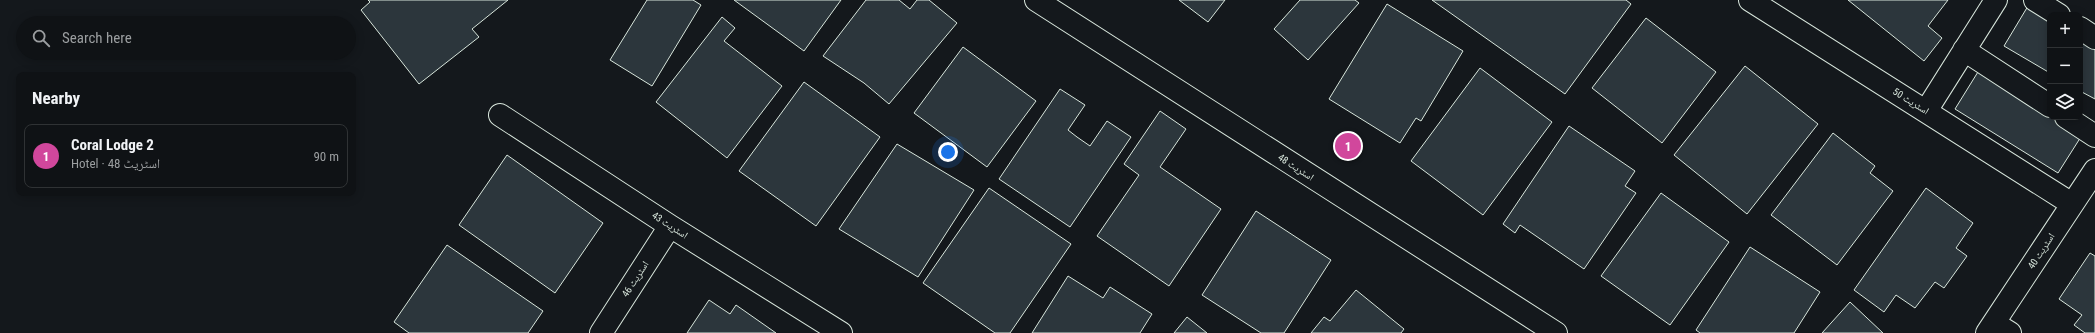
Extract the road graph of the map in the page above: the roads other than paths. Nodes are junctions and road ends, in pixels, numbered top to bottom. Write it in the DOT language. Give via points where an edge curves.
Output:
graph roads {
  1 [pos="1036,0"];
  2 [pos="1750,0"];
  3 [pos="1996,0"];
  4 [pos="2035,0"];
  5 [pos="2054,12"];
  6 [pos="2083,30"];
  7 [pos="2095,38"];
  8 [pos="1964,50"];
  9 [pos="2047,104"];
  10 [pos="1926,111"];
  11 [pos="500,115"];
  12 [pos="2071,120"];
  13 [pos="2095,136"];
  14 [pos="2095,170"];
  15 [pos="2072,204"];
  16 [pos="670,226"];
  17 [pos="1997,330"];
  18 [pos="601,333"];
  19 [pos="841,333"];
  20 [pos="1556,333"];
  1 -- 20 [label="street, اسٹریٹ 48"];
  2 -- 10 [label="street, اسٹریٹ 50"];
  3 -- 8 [label="street"];
  4 -- 5 [label="street"];
  6 -- 7 [label="street"];
  8 -- 9 [label="street"];
  8 -- 10 [label="street"];
  10 -- 15 [label="street, اسٹریٹ 50"];
  11 -- 16 [label="street, اسٹریٹ 43"];
  12 -- 13 [label="street"];
  14 -- 15 [label="street, اسٹریٹ 40"];
  15 -- 17 [label="street, اسٹریٹ 40"];
  16 -- 18 [label="street, اسٹریٹ 46"];
  16 -- 19 [label="street, اسٹریٹ 43"];
}
